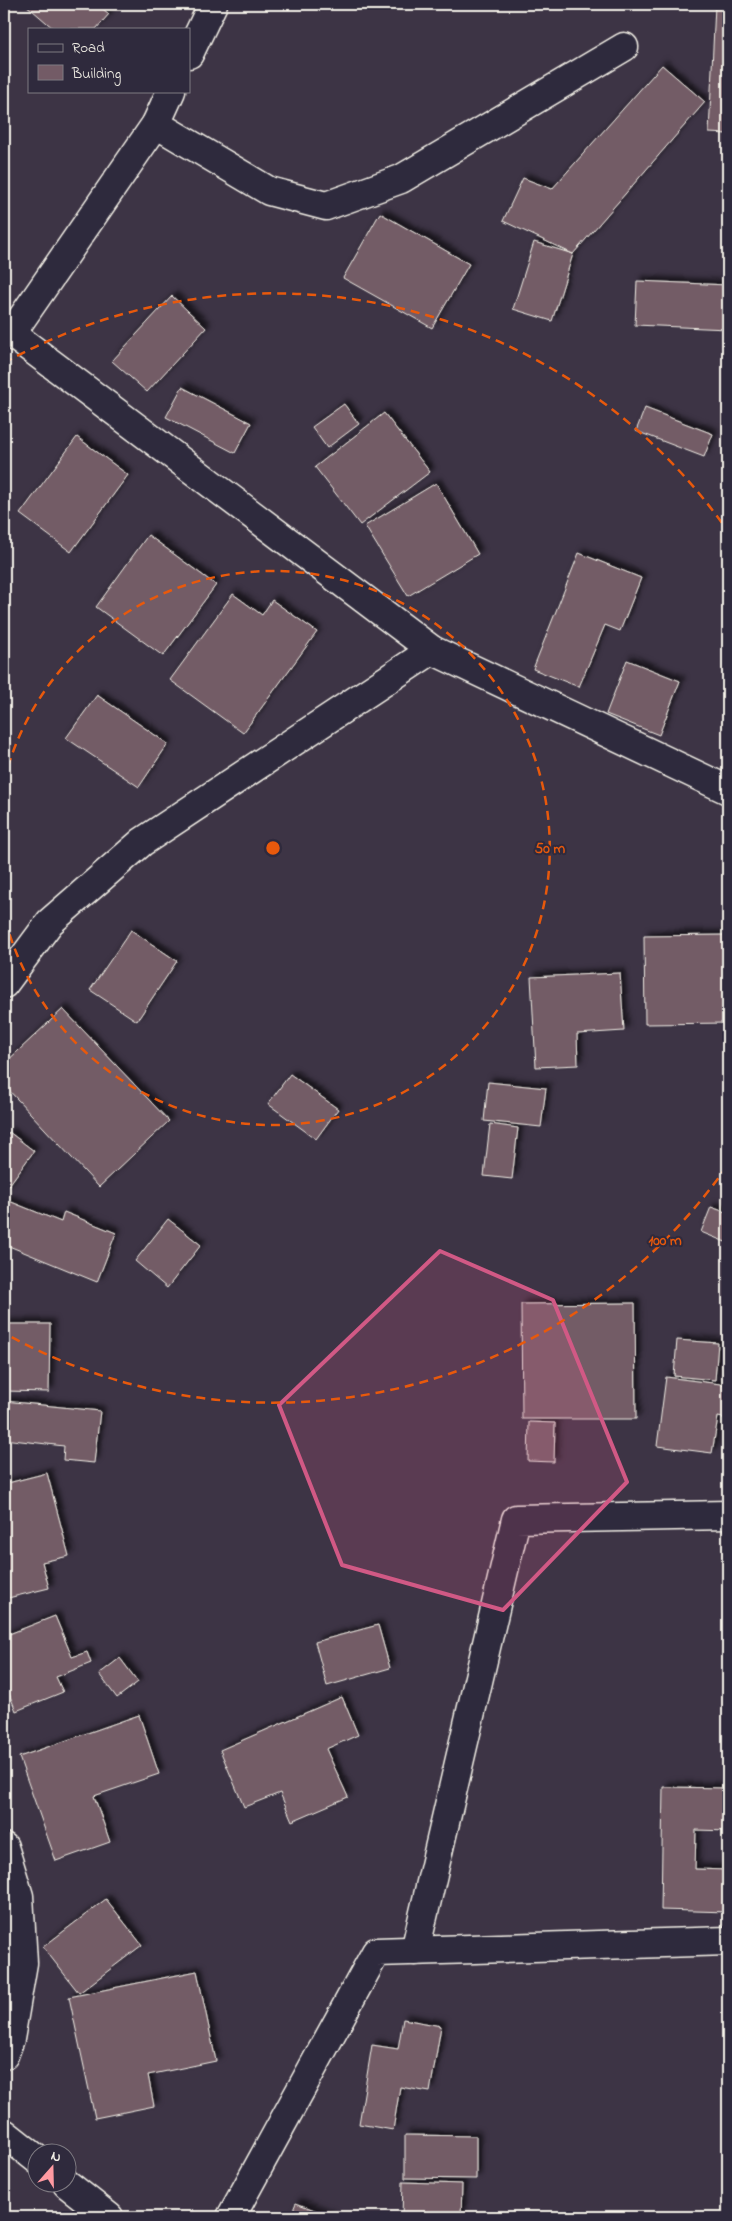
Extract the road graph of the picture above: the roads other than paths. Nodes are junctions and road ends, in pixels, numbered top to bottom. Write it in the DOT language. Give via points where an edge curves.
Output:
graph roads {
  1 [pos="212,4"];
  2 [pos="624,48"];
  3 [pos="190,52"];
  4 [pos="171,92"];
  5 [pos="156,124"];
  6 [pos="7,331"];
  7 [pos="432,650"];
  8 [pos="728,790"];
  9 [pos="4,984"];
  10 [pos="728,1515"];
  11 [pos="4,1847"];
  12 [pos="728,1941"];
  13 [pos="415,1951"];
  14 [pos="4,2055"];
  15 [pos="4,2133"];
  16 [pos="28,2152"];
  17 [pos="78,2193"];
  18 [pos="109,2217"];
  19 [pos="231,2217"];
  1 -- 3 [label="street"];
  2 -- 5 [label="street" via="401,179 326,206 269,191"];
  4 -- 5 [label="street"];
  5 -- 6 [label="street"];
  6 -- 7 [label="street"];
  7 -- 8 [label="street"];
  7 -- 9 [label="street" via="142,842 50,922"];
  10 -- 13 [label="street" via="516,1519"];
  11 -- 14 [label="street" via="19,1896 23,1963 10,2039"];
  12 -- 13 [label="street"];
  13 -- 19 [label="street" via="376,1952"];
  15 -- 16 [label="street"];
  17 -- 18 [label="street"];
}
